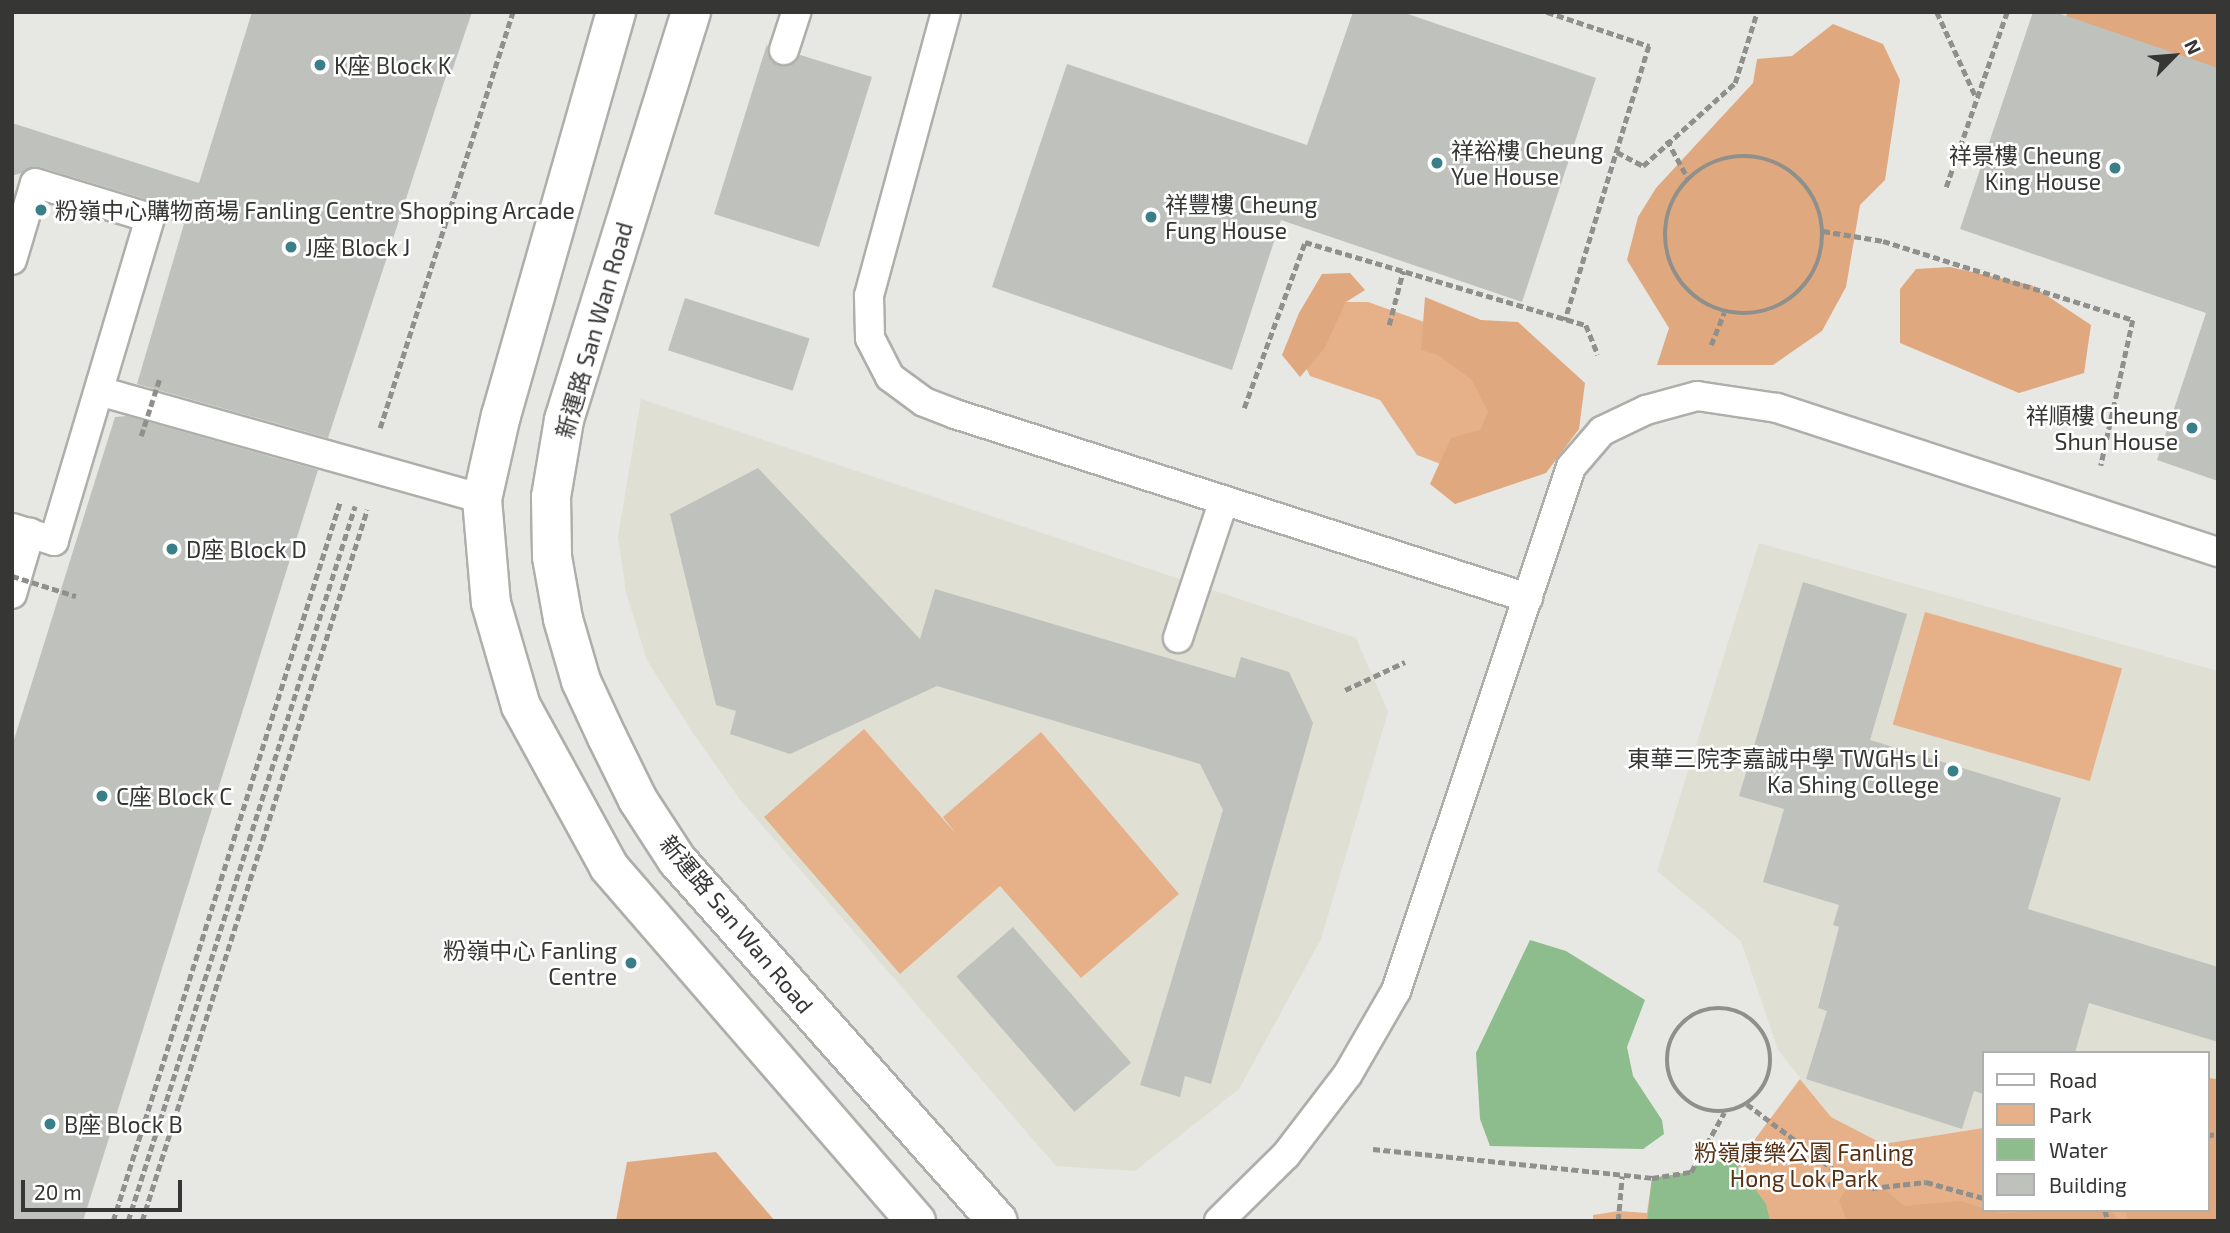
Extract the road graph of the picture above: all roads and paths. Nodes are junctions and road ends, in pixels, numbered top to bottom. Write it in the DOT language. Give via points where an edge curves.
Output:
graph roads {
  1 [pos="513,12"];
  2 [pos="616,12"];
  3 [pos="691,12"];
  4 [pos="796,12"];
  5 [pos="946,12"];
  6 [pos="1547,12"];
  7 [pos="1937,12"];
  8 [pos="2007,12"];
  9 [pos="1755,13"];
  10 [pos="784,50"];
  11 [pos="1976,98"];
  12 [pos="1667,139"];
  13 [pos="1617,152"];
  14 [pos="1688,178"];
  15 [pos="1945,187"];
  16 [pos="1823,231"];
  17 [pos="12,260"];
  18 [pos="1403,271"];
  19 [pos="1724,312"];
  20 [pos="1564,320"];
  21 [pos="1389,325"];
  22 [pos="1711,345"];
  23 [pos="1598,355"];
  24 [pos="160,377"];
  25 [pos="99,391"];
  26 [pos="1244,408"];
  27 [pos="141,436"];
  28 [pos="2101,466"];
  29 [pos="366,469"];
  30 [pos="482,499"];
  31 [pos="1224,500"];
  32 [pos="21,530"];
  33 [pos="2218,552"];
  34 [pos="12,576"];
  35 [pos="12,594"];
  36 [pos="76,596"];
  37 [pos="1528,598"];
  38 [pos="1178,638"];
  39 [pos="1405,662"];
  40 [pos="1345,690"];
  41 [pos="1747,1104"];
  42 [pos="1724,1113"];
  43 [pos="1373,1149"];
  44 [pos="1837,1172"];
  45 [pos="1622,1176"];
  46 [pos="1828,1188"];
  47 [pos="1982,1198"];
  48 [pos="113,1221"];
  49 [pos="128,1221"];
  50 [pos="142,1221"];
  51 [pos="916,1221"];
  52 [pos="998,1221"];
  53 [pos="1219,1221"];
  54 [pos="1618,1221"];
  1 -- 29 [label="path"];
  2 -- 30 [label="street" via="501,415"];
  3 -- 52 [label="street, 新運路 San Wan Road" via="564,420 551,497 552,557 563,619 581,681 607,737 638,800 677,860"];
  4 -- 10 [label="lane"];
  5 -- 31 [label="lane" via="869,296 870,338 890,377 924,402 955,414"];
  6 -- 13 [label="path" via="1650,46"];
  7 -- 11 [label="path"];
  8 -- 11 [label="path"];
  9 -- 12 [label="path" via="1735,83"];
  11 -- 15 [label="path"];
  12 -- 13 [label="path" via="1643,166"];
  12 -- 14 [label="path"];
  13 -- 20 [label="path"];
  14 -- 16 [label="path" via="1729,157 1773,161 1808,189"];
  14 -- 19 [label="path" via="1666,219 1672,267 1702,303"];
  16 -- 19 [label="path" via="1821,256 1795,297 1774,310 1749,315"];
  16 -- 28 [label="path" via="1883,242 2133,320"];
  17 -- 25 [label="lane" via="35,183 150,218"];
  18 -- 20 [label="path"];
  18 -- 21 [label="path"];
  18 -- 26 [label="path" via="1305,242"];
  19 -- 22 [label="path"];
  20 -- 23 [label="path" via="1586,325"];
  24 -- 27 [label="path, bridge"];
  25 -- 29 [label="lane"];
  25 -- 32 [label="lane" via="54,541"];
  29 -- 30 [label="lane"];
  29 -- 48 [label="path"];
  29 -- 49 [label="path"];
  29 -- 50 [label="path"];
  30 -- 51 [label="street" via="487,576 504,654 521,706 573,808 609,867 660,931"];
  31 -- 37 [label="lane"];
  31 -- 38 [label="lane"];
  32 -- 35 [label="lane"];
  33 -- 37 [label="lane" via="1777,408 1697,396 1646,410 1602,431 1571,467"];
  34 -- 36 [label="path, bridge"];
  37 -- 53 [label="lane" via="1396,991 1349,1074 1286,1155"];
  39 -- 40 [label="path"];
  41 -- 42 [label="path"];
  41 -- 42 [label="path" via="1768,1079 1772,1062 1762,1031 1736,1010 1702,1010 1676,1030 1667,1062 1678,1094 1699,1108"];
  41 -- 44 [label="path"];
  42 -- 45 [label="path" via="1691,1172 1652,1178"];
  43 -- 45 [label="path"];
  44 -- 46 [label="path"];
  44 -- 47 [label="path" via="1872,1188 1926,1182"];
  45 -- 54 [label="path"];
}
